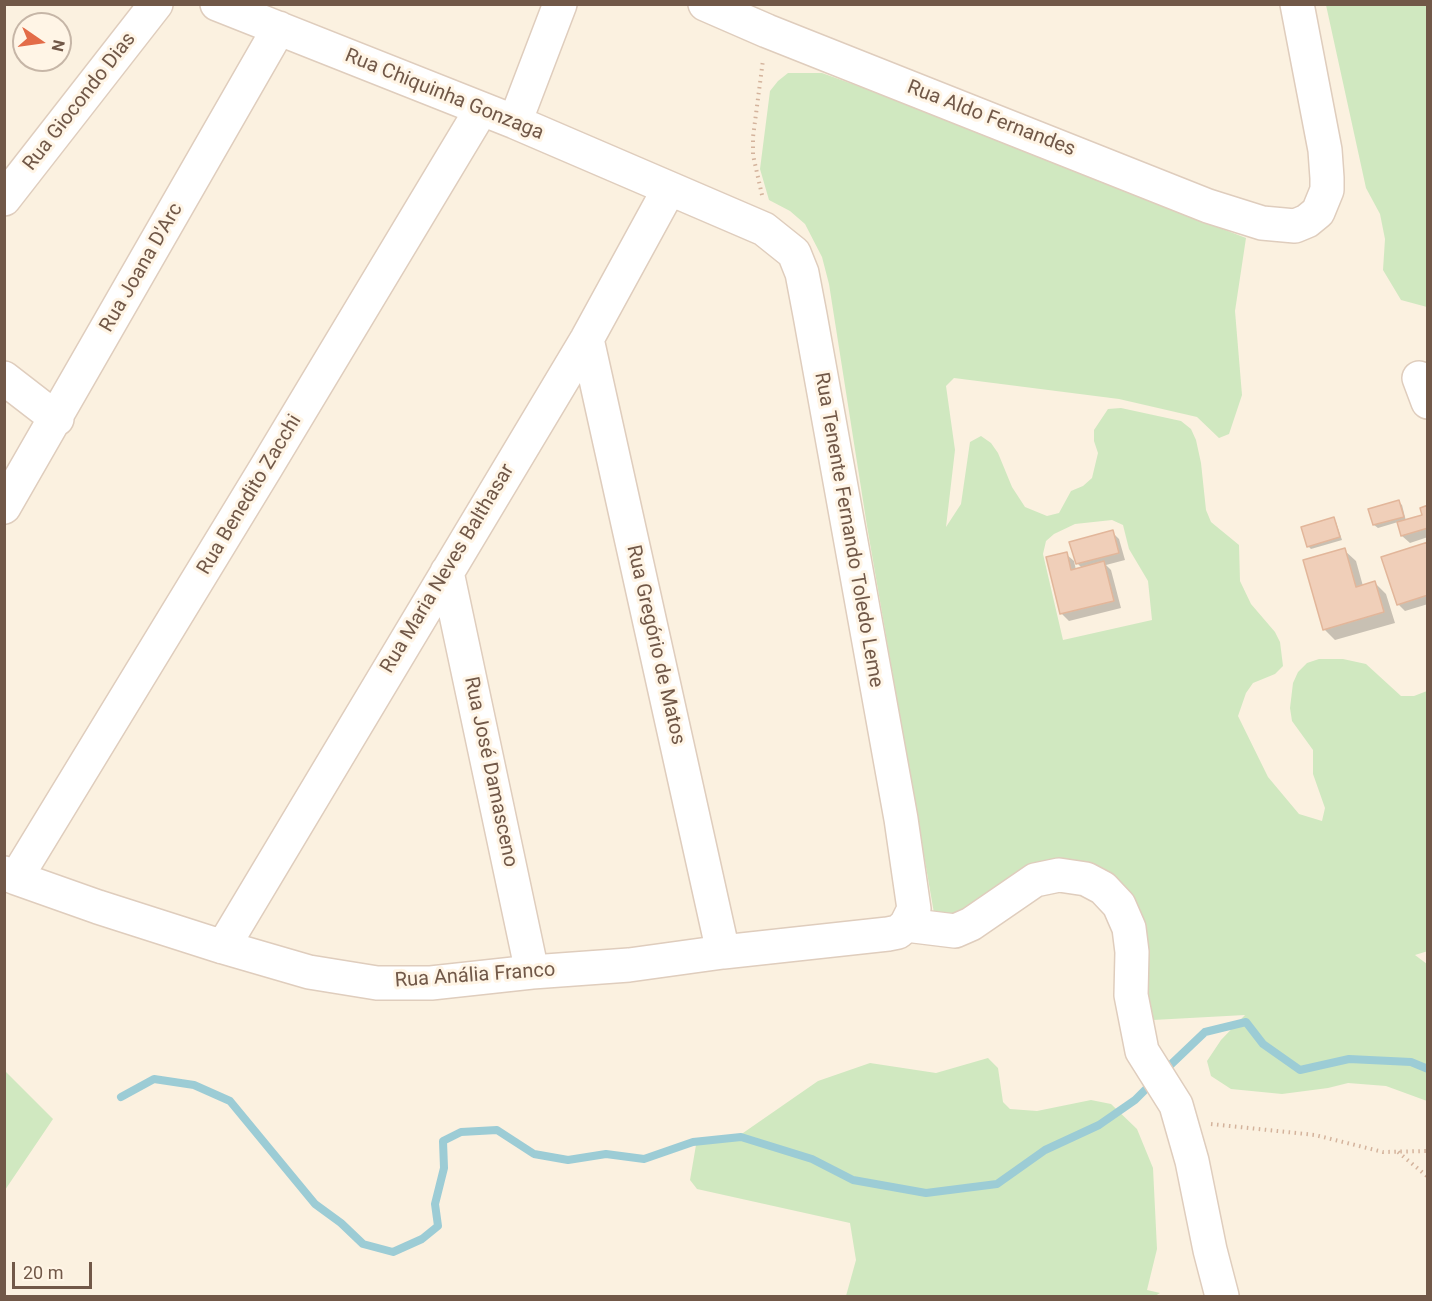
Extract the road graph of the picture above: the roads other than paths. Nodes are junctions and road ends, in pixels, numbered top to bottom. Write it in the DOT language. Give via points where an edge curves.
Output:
graph roads {
  1 [pos="156,4"];
  2 [pos="217,4"];
  3 [pos="560,4"];
  4 [pos="705,4"];
  5 [pos="1297,4"];
  6 [pos="770,18"];
  7 [pos="279,28"];
  8 [pos="481,110"];
  9 [pos="515,122"];
  10 [pos="669,189"];
  11 [pos="4,199"];
  12 [pos="587,339"];
  13 [pos="4,378"];
  14 [pos="57,419"];
  15 [pos="4,507"];
  16 [pos="447,572"];
  17 [pos="10,876"];
  18 [pos="897,930"];
  19 [pos="223,947"];
  20 [pos="723,952"];
  21 [pos="532,972"];
  22 [pos="1222,1296"];
  1 -- 11 [label="street, Rua Giocondo Dias"];
  2 -- 7 [label="street, Rua Chiquinha Gonzaga"];
  3 -- 9 [label="street"];
  4 -- 6 [label="street, Rua Aldo Fernandes"];
  5 -- 6 [label="street, Rua Aldo Fernandes" via="1326,150 1327,190 1318,212 1295,226 1208,206"];
  7 -- 8 [label="street, Rua Chiquinha Gonzaga"];
  7 -- 14 [label="street, Rua Joana D'Arc"];
  8 -- 9 [label="street, Rua Chiquinha Gonzaga"];
  8 -- 17 [label="street, Rua Benedito Zacchi" via="267,466"];
  9 -- 10 [label="street, Rua Chiquinha Gonzaga"];
  10 -- 12 [label="street, Rua Maria Neves Balthasar"];
  10 -- 18 [label="street, Rua Tenente Fernando Toledo Leme" via="764,229 794,253 802,273 909,866 914,909"];
  12 -- 16 [label="street, Rua Maria Neves Balthasar"];
  12 -- 20 [label="street, Rua Gregório de Matos"];
  13 -- 14 [label="street"];
  14 -- 15 [label="street, Rua Joana D'Arc"];
  16 -- 19 [label="street, Rua Maria Neves Balthasar"];
  16 -- 21 [label="street, Rua José Damasceno"];
  17 -- 19 [label="street, Rua Anália Franco"];
  18 -- 20 [label="street, Rua Anália Franco"];
  18 -- 22 [label="street, Rua Anália Franco" via="955,931 1035,880 1059,875 1086,879 1103,888 1119,905 1129,928 1131,995 1142,1051 1176,1105"];
  19 -- 21 [label="street, Rua Anália Franco" via="309,972 377,983 431,983"];
  20 -- 21 [label="street, Rua Anália Franco" via="629,965"];
}
